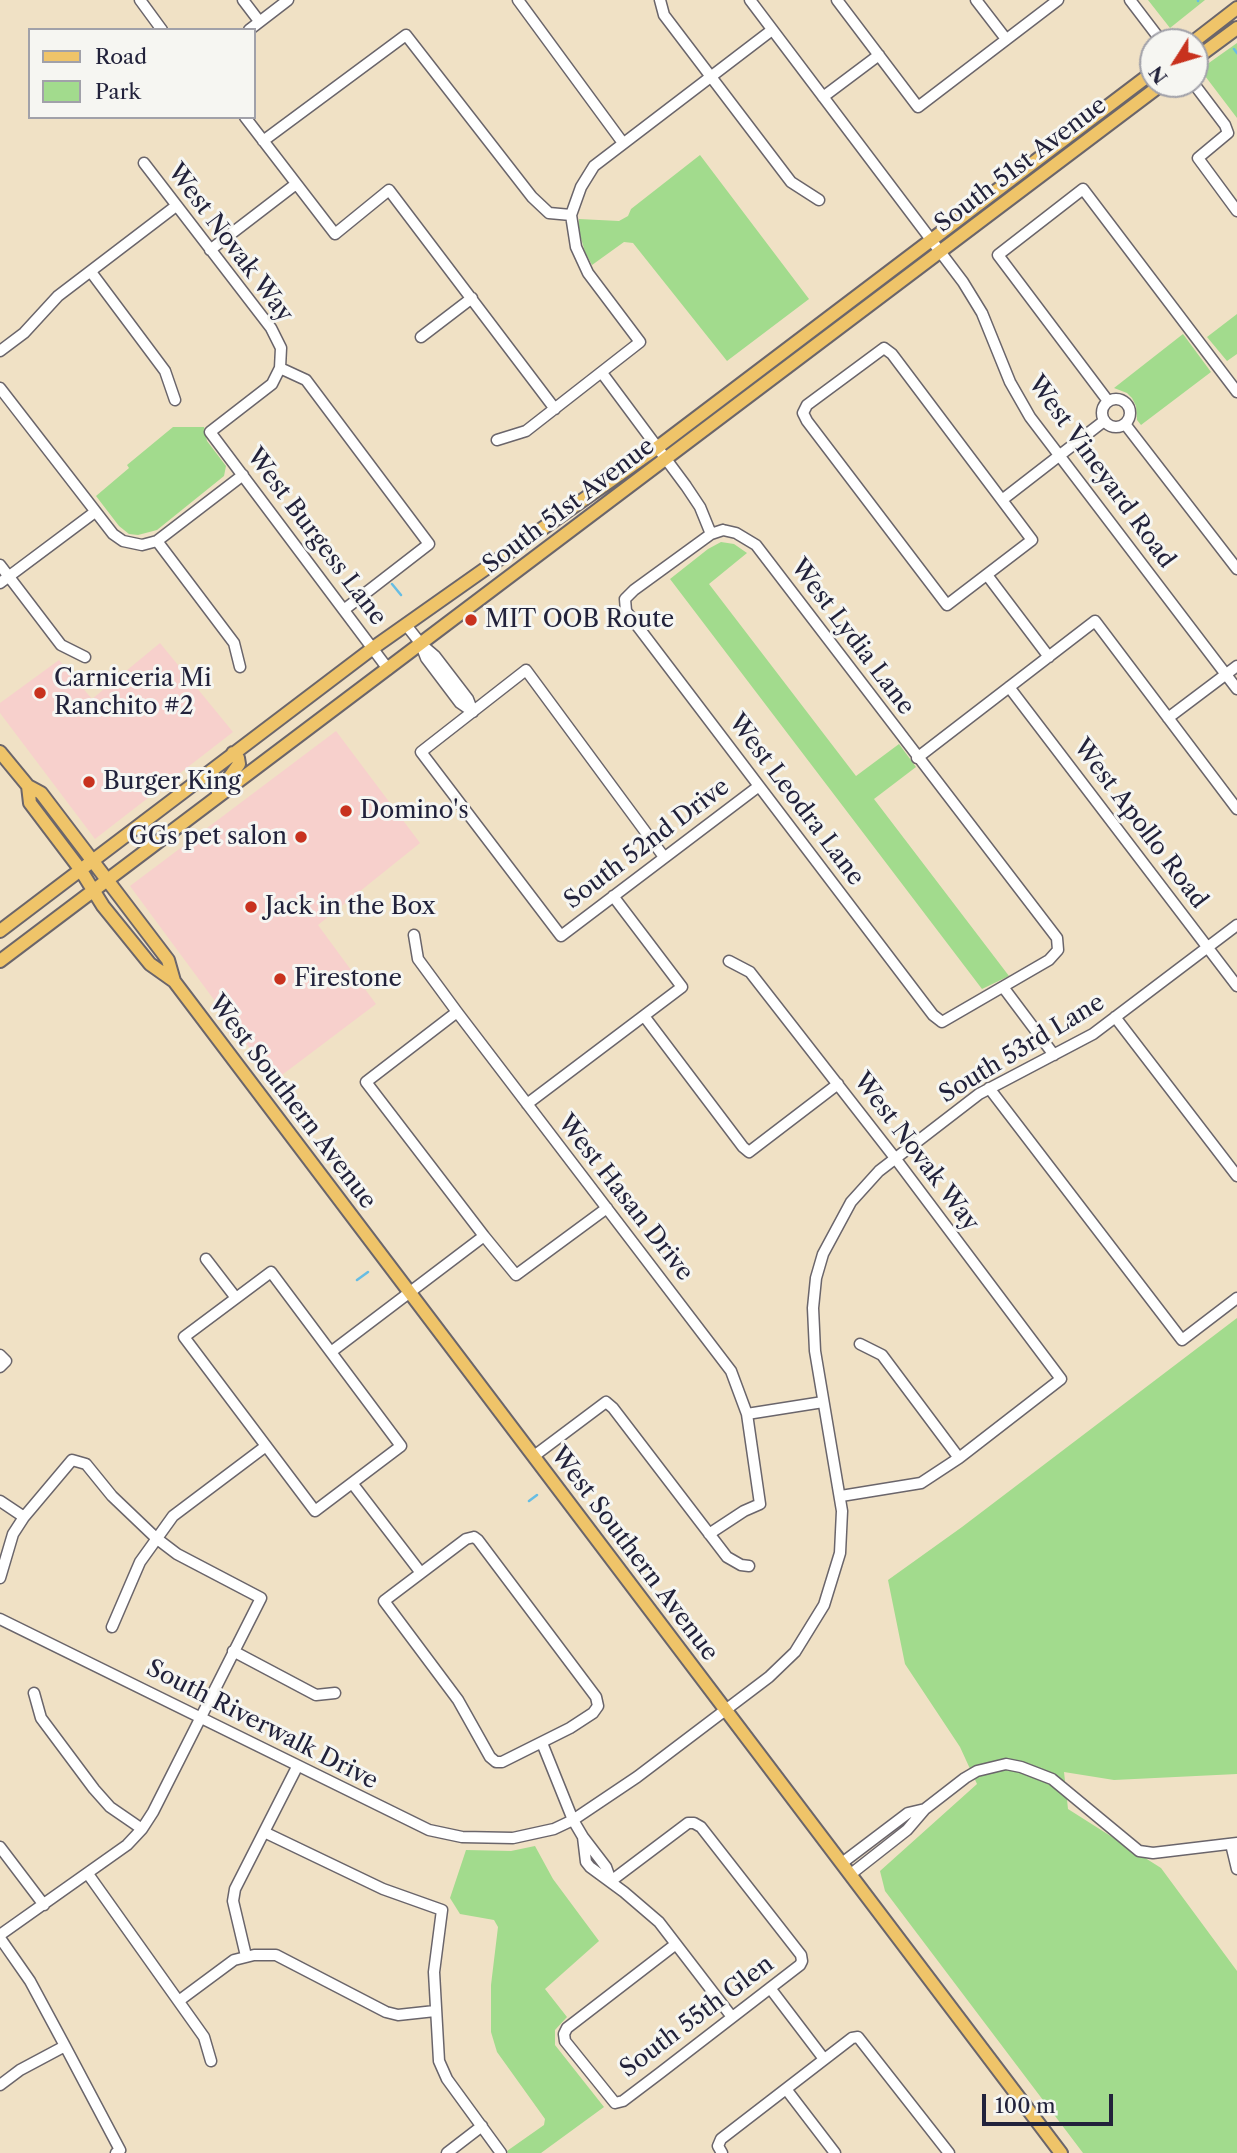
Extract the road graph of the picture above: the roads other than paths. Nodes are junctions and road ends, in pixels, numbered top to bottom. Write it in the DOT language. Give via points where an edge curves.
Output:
graph roads {
  1 [pos="140,0"];
  2 [pos="243,0"];
  3 [pos="288,0"];
  4 [pos="518,0"];
  5 [pos="660,0"];
  6 [pos="750,0"];
  7 [pos="837,0"];
  8 [pos="976,0"];
  9 [pos="1058,0"];
  10 [pos="1130,0"];
  11 [pos="1237,8"];
  12 [pos="260,21"];
  13 [pos="161,28"];
  14 [pos="251,28"];
  15 [pos="1151,28"];
  16 [pos="1237,28"];
  17 [pos="772,30"];
  18 [pos="1209,30"];
  19 [pos="1006,40"];
  20 [pos="1209,49"];
  21 [pos="879,55"];
  22 [pos="711,77"];
  23 [pos="1139,83"];
  24 [pos="823,97"];
  25 [pos="1144,98"];
  26 [pos="1205,98"];
  27 [pos="246,119"];
  28 [pos="263,141"];
  29 [pos="623,143"];
  30 [pos="144,163"];
  31 [pos="296,184"];
  32 [pos="819,200"];
  33 [pos="176,206"];
  34 [pos="1237,211"];
  35 [pos="571,215"];
  36 [pos="932,239"];
  37 [pos="211,250"];
  38 [pos="942,251"];
  39 [pos="91,272"];
  40 [pos="472,298"];
  41 [pos="421,337"];
  42 [pos="0,351"];
  43 [pos="280,368"];
  44 [pos="602,373"];
  45 [pos="0,388"];
  46 [pos="1237,392"];
  47 [pos="175,400"];
  48 [pos="1108,401"];
  49 [pos="555,409"];
  50 [pos="1104,421"];
  51 [pos="1125,424"];
  52 [pos="497,440"];
  53 [pos="658,447"];
  54 [pos="1059,456"];
  55 [pos="667,459"];
  56 [pos="243,475"];
  57 [pos="1002,500"];
  58 [pos="95,512"];
  59 [pos="711,534"];
  60 [pos="158,541"];
  61 [pos="0,565"];
  62 [pos="1237,569"];
  63 [pos="987,575"];
  64 [pos="4,580"];
  65 [pos="345,609"];
  66 [pos="406,625"];
  67 [pos="421,644"];
  68 [pos="373,648"];
  69 [pos="85,657"];
  70 [pos="1049,657"];
  71 [pos="1237,666"];
  72 [pos="240,667"];
  73 [pos="388,669"];
  74 [pos="1226,674"];
  75 [pos="1009,687"];
  76 [pos="1237,689"];
  77 [pos="473,712"];
  78 [pos="1168,718"];
  79 [pos="0,751"];
  80 [pos="233,754"];
  81 [pos="916,758"];
  82 [pos="28,786"];
  83 [pos="759,786"];
  84 [pos="212,802"];
  85 [pos="1237,808"];
  86 [pos="664,857"];
  87 [pos="92,860"];
  88 [pos="80,870"];
  89 [pos="107,880"];
  90 [pos="93,890"];
  91 [pos="613,896"];
  92 [pos="1237,925"];
  93 [pos="0,931"];
  94 [pos="414,935"];
  95 [pos="1207,948"];
  96 [pos="0,961"];
  97 [pos="729,961"];
  98 [pos="174,981"];
  99 [pos="1237,986"];
  100 [pos="1003,987"];
  101 [pos="457,1012"];
  102 [pos="644,1016"];
  103 [pos="1115,1017"];
  104 [pos="1054,1055"];
  105 [pos="838,1084"];
  106 [pos="989,1088"];
  107 [pos="527,1104"];
  108 [pos="895,1158"];
  109 [pos="1237,1177"];
  110 [pos="607,1208"];
  111 [pos="484,1236"];
  112 [pos="206,1259"];
  113 [pos="410,1292"];
  114 [pos="236,1298"];
  115 [pos="1237,1298"];
  116 [pos="860,1345"];
  117 [pos="331,1352"];
  118 [pos="823,1402"];
  119 [pos="747,1414"];
  120 [pos="266,1446"];
  121 [pos="534,1456"];
  122 [pos="959,1458"];
  123 [pos="352,1483"];
  124 [pos="841,1496"];
  125 [pos="0,1501"];
  126 [pos="24,1517"];
  127 [pos="709,1534"];
  128 [pos="156,1538"];
  129 [pos="749,1566"];
  130 [pos="421,1573"];
  131 [pos="0,1578"];
  132 [pos="0,1619"];
  133 [pos="112,1627"];
  134 [pos="233,1651"];
  135 [pos="34,1693"];
  136 [pos="335,1693"];
  137 [pos="725,1710"];
  138 [pos="200,1718"];
  139 [pos="542,1742"];
  140 [pos="297,1767"];
  141 [pos="925,1809"];
  142 [pos="573,1820"];
  143 [pos="142,1829"];
  144 [pos="886,1830"];
  145 [pos="264,1832"];
  146 [pos="583,1837"];
  147 [pos="894,1841"];
  148 [pos="1234,1844"];
  149 [pos="0,1847"];
  150 [pos="600,1860"];
  151 [pos="842,1863"];
  152 [pos="590,1867"];
  153 [pos="1237,1869"];
  154 [pos="88,1874"];
  155 [pos="851,1874"];
  156 [pos="611,1881"];
  157 [pos="44,1905"];
  158 [pos="0,1936"];
  159 [pos="676,1944"];
  160 [pos="246,1956"];
  161 [pos="769,1988"];
  162 [pos="180,2000"];
  163 [pos="435,2011"];
  164 [pos="732,2017"];
  165 [pos="65,2046"];
  166 [pos="824,2059"];
  167 [pos="211,2061"];
  168 [pos="0,2085"];
  169 [pos="786,2089"];
  170 [pos="482,2126"];
  171 [pos="720,2150"];
  172 [pos="118,2151"];
  173 [pos="447,2153"];
  174 [pos="501,2153"];
  175 [pos="835,2153"];
  176 [pos="949,2153"];
  177 [pos="1061,2153"];
  1 -- 13 [label="street"];
  2 -- 12 [label="street"];
  3 -- 12 [label="street"];
  4 -- 29 [label="street"];
  5 -- 22 [label="street" via="664,15"];
  6 -- 17 [label="street, West Vineyard Road"];
  7 -- 21 [label="street"];
  8 -- 19 [label="street"];
  9 -- 19 [label="street"];
  10 -- 15 [label="street"];
  11 -- 18 [label="main road"];
  12 -- 14 [label="street"];
  16 -- 20 [label="main road"];
  17 -- 22 [label="street"];
  17 -- 24 [label="street, West Vineyard Road"];
  19 -- 21 [label="street" via="918,107"];
  21 -- 24 [label="street"];
  22 -- 29 [label="street"];
  22 -- 32 [label="street" via="791,182"];
  23 -- 36 [label="main road, South 51st Avenue"];
  24 -- 36 [label="street, West Vineyard Road"];
  25 -- 38 [label="main road, South 51st Avenue"];
  26 -- 34 [label="street" via="1228,133 1198,158"];
  27 -- 28 [label="street"];
  28 -- 31 [label="street"];
  28 -- 35 [label="street" via="406,35 532,197 550,213"];
  29 -- 35 [label="street" via="594,166"];
  30 -- 33 [label="street, West Novak Way"];
  31 -- 37 [label="street"];
  31 -- 40 [label="street" via="335,234 389,190"];
  33 -- 37 [label="street, West Novak Way"];
  33 -- 39 [label="street"];
  35 -- 44 [label="street" via="576,247 588,273 640,342"];
  36 -- 38 [label="street, West Vineyard Road"];
  36 -- 53 [label="main road, South 51st Avenue"];
  37 -- 43 [label="street, West Novak Way" via="271,328 281,348"];
  38 -- 54 [label="street, West Vineyard Road" via="982,313 1020,402"];
  38 -- 55 [label="main road, South 51st Avenue"];
  39 -- 42 [label="street" via="58,296"];
  39 -- 47 [label="street" via="165,370"];
  40 -- 41 [label="street"];
  40 -- 49 [label="street"];
  43 -- 56 [label="street, West Burgess Lane" via="272,384 210,432"];
  43 -- 65 [label="street" via="306,380 429,544"];
  44 -- 49 [label="street"];
  44 -- 53 [label="street"];
  45 -- 58 [label="street"];
  46 -- 48 [label="street" via="1083,189 998,255"];
  48 -- 50 [label="street" via="1102,408"];
  48 -- 51 [label="street" via="1117,398 1129,406"];
  49 -- 52 [label="street" via="526,431"];
  50 -- 51 [label="street" via="1116,427"];
  50 -- 54 [label="street"];
  51 -- 62 [label="street"];
  53 -- 55 [label="street"];
  53 -- 66 [label="main road, South 51st Avenue"];
  54 -- 57 [label="street"];
  54 -- 74 [label="street, West Vineyard Road"];
  55 -- 59 [label="street" via="700,507"];
  55 -- 67 [label="main road, South 51st Avenue"];
  56 -- 60 [label="street"];
  56 -- 65 [label="street, West Burgess Lane"];
  57 -- 63 [label="street" via="1032,540"];
  57 -- 63 [label="street" via="884,348 807,405 803,413 947,605"];
  58 -- 60 [label="street" via="119,539 142,545"];
  58 -- 64 [label="street"];
  59 -- 81 [label="street, West Lydia Lane" via="723,530 736,533 756,545"];
  59 -- 83 [label="street, West Leodra Lane" via="625,599 626,611"];
  60 -- 72 [label="street" via="234,643"];
  61 -- 64 [label="street"];
  63 -- 70 [label="street"];
  64 -- 69 [label="street" via="61,645"];
  65 -- 68 [label="street, West Burgess Lane"];
  66 -- 67 [label="street, West Burgess Lane"];
  66 -- 68 [label="main road, South 51st Avenue"];
  67 -- 73 [label="main road, South 51st Avenue"];
  67 -- 77 [label="street, West Burgess Lane" via="468,699"];
  68 -- 73 [label="street, West Burgess Lane"];
  68 -- 80 [label="main road, South 51st Avenue"];
  70 -- 75 [label="street"];
  70 -- 78 [label="street" via="1096,621"];
  71 -- 74 [label="street"];
  73 -- 84 [label="main road, South 51st Avenue"];
  74 -- 76 [label="street, West Vineyard Road"];
  74 -- 78 [label="street"];
  75 -- 81 [label="street"];
  75 -- 95 [label="street, West Apollo Road"];
  77 -- 86 [label="street" via="526,670"];
  77 -- 91 [label="street, South 52nd Drive" via="421,752 561,936"];
  78 -- 85 [label="street"];
  79 -- 82 [label="main road, West Southern Avenue"];
  80 -- 84 [label="main road" via="239,764"];
  80 -- 87 [label="main road, South 51st Avenue"];
  81 -- 100 [label="street, West Lydia Lane" via="1057,938 1058,950 1049,960"];
  82 -- 87 [label="main road, West Southern Avenue" via="41,793"];
  82 -- 88 [label="main road, West Southern Avenue" via="30,803"];
  83 -- 86 [label="street, South 52nd Drive"];
  83 -- 100 [label="street, West Leodra Lane" via="933,1015 942,1022"];
  84 -- 89 [label="main road, South 51st Avenue"];
  86 -- 91 [label="street, South 52nd Drive"];
  87 -- 88 [label="main road, South 51st Avenue"];
  87 -- 89 [label="main road, West Southern Avenue"];
  88 -- 90 [label="main road, West Southern Avenue"];
  88 -- 93 [label="main road, South 51st Avenue"];
  89 -- 90 [label="main road, South 51st Avenue"];
  89 -- 98 [label="main road, West Southern Avenue" via="168,960"];
  90 -- 96 [label="main road, South 51st Avenue"];
  90 -- 98 [label="main road, West Southern Avenue" via="150,964"];
  91 -- 102 [label="street" via="682,987"];
  92 -- 95 [label="street, South 53rd Lane"];
  94 -- 101 [label="street, West Hasan Drive" via="418,959"];
  95 -- 99 [label="street, West Apollo Road"];
  95 -- 103 [label="street, South 53rd Lane"];
  97 -- 105 [label="street, West Novak Way" via="750,971"];
  98 -- 113 [label="main road, West Southern Avenue"];
  100 -- 104 [label="street"];
  101 -- 107 [label="street, West Hasan Drive"];
  101 -- 111 [label="street" via="366,1082"];
  102 -- 105 [label="street" via="749,1152"];
  102 -- 107 [label="street"];
  103 -- 104 [label="street, South 53rd Lane"];
  103 -- 109 [label="street"];
  104 -- 106 [label="street, South 53rd Lane"];
  105 -- 108 [label="street, West Novak Way"];
  106 -- 108 [label="street, South 53rd Lane"];
  106 -- 115 [label="street" via="1182,1340"];
  107 -- 110 [label="street, West Hasan Drive"];
  108 -- 118 [label="street, South 53rd Lane" via="851,1202 819,1266 813,1334"];
  108 -- 122 [label="street, West Novak Way" via="1061,1379"];
  110 -- 111 [label="street" via="516,1275"];
  110 -- 119 [label="street, West Hasan Drive" via="731,1371"];
  111 -- 113 [label="street"];
  112 -- 114 [label="street"];
  113 -- 117 [label="street"];
  113 -- 121 [label="main road, West Southern Avenue"];
  114 -- 117 [label="street" via="271,1272"];
  114 -- 120 [label="street" via="184,1337"];
  116 -- 122 [label="street" via="882,1355"];
  117 -- 123 [label="street" via="401,1446"];
  118 -- 119 [label="street"];
  118 -- 124 [label="street, South 53rd Lane"];
  119 -- 127 [label="street, West Hasan Drive" via="761,1504"];
  120 -- 123 [label="street" via="315,1511"];
  120 -- 128 [label="street" via="173,1516"];
  121 -- 127 [label="street" via="606,1402"];
  121 -- 137 [label="main road, West Southern Avenue"];
  122 -- 124 [label="street" via="921,1483"];
  123 -- 130 [label="street"];
  124 -- 137 [label="street, South Riverwalk Drive" via="840,1553 818,1618 786,1661"];
  125 -- 126 [label="street"];
  126 -- 128 [label="street" via="72,1460 86,1464 111,1496"];
  126 -- 131 [label="street" via="13,1534"];
  127 -- 129 [label="street" via="727,1557"];
  128 -- 133 [label="street" via="140,1562"];
  128 -- 134 [label="street" via="177,1555 261,1598"];
  130 -- 139 [label="street" via="384,1601 458,1700 490,1757 502,1762"];
  130 -- 139 [label="street" via="466,1539 478,1540 596,1697 598,1706 593,1713"];
  132 -- 138 [label="street, South Riverwalk Drive"];
  134 -- 136 [label="street" via="316,1695"];
  134 -- 138 [label="street"];
  135 -- 143 [label="street" via="41,1718 94,1789 110,1807"];
  137 -- 142 [label="street, South Riverwalk Drive"];
  137 -- 151 [label="main road, West Southern Avenue"];
  138 -- 140 [label="street, South Riverwalk Drive"];
  138 -- 143 [label="street"];
  139 -- 142 [label="street"];
  140 -- 142 [label="street, South Riverwalk Drive" via="429,1830 462,1837 513,1838"];
  140 -- 145 [label="street"];
  141 -- 144 [label="street" via="908,1813"];
  141 -- 147 [label="street"];
  141 -- 148 [label="street" via="976,1771 1006,1764 1052,1779 1139,1851"];
  142 -- 146 [label="street"];
  143 -- 154 [label="street"];
  144 -- 147 [label="street"];
  144 -- 151 [label="street"];
  145 -- 160 [label="street" via="233,1901"];
  145 -- 163 [label="street" via="383,1889 442,1910 434,1972"];
  146 -- 150 [label="street"];
  146 -- 152 [label="street"];
  147 -- 155 [label="street"];
  148 -- 153 [label="street"];
  149 -- 157 [label="street"];
  150 -- 152 [label="street"];
  150 -- 156 [label="street"];
  151 -- 155 [label="main road, West Southern Avenue"];
  152 -- 156 [label="street"];
  154 -- 157 [label="street"];
  154 -- 162 [label="street"];
  155 -- 177 [label="main road, West Southern Avenue"];
  156 -- 159 [label="street" via="659,1922"];
  156 -- 161 [label="street, South 55th Glen" via="688,1823 701,1827 801,1955 800,1965"];
  157 -- 158 [label="street"];
  158 -- 165 [label="street"];
  159 -- 164 [label="street"];
  159 -- 164 [label="street, South 55th Glen" via="567,2028 565,2041 615,2103"];
  160 -- 162 [label="street"];
  160 -- 163 [label="street" via="276,1955 386,2012"];
  161 -- 164 [label="street, South 55th Glen"];
  161 -- 166 [label="street"];
  162 -- 167 [label="street" via="204,2037"];
  163 -- 170 [label="street" via="441,2068"];
  165 -- 168 [label="street"];
  165 -- 172 [label="street"];
  166 -- 169 [label="street"];
  166 -- 176 [label="street" via="858,2037"];
  169 -- 171 [label="street" via="721,2140"];
  169 -- 175 [label="street"];
  170 -- 173 [label="street"];
  170 -- 174 [label="street"];
}
